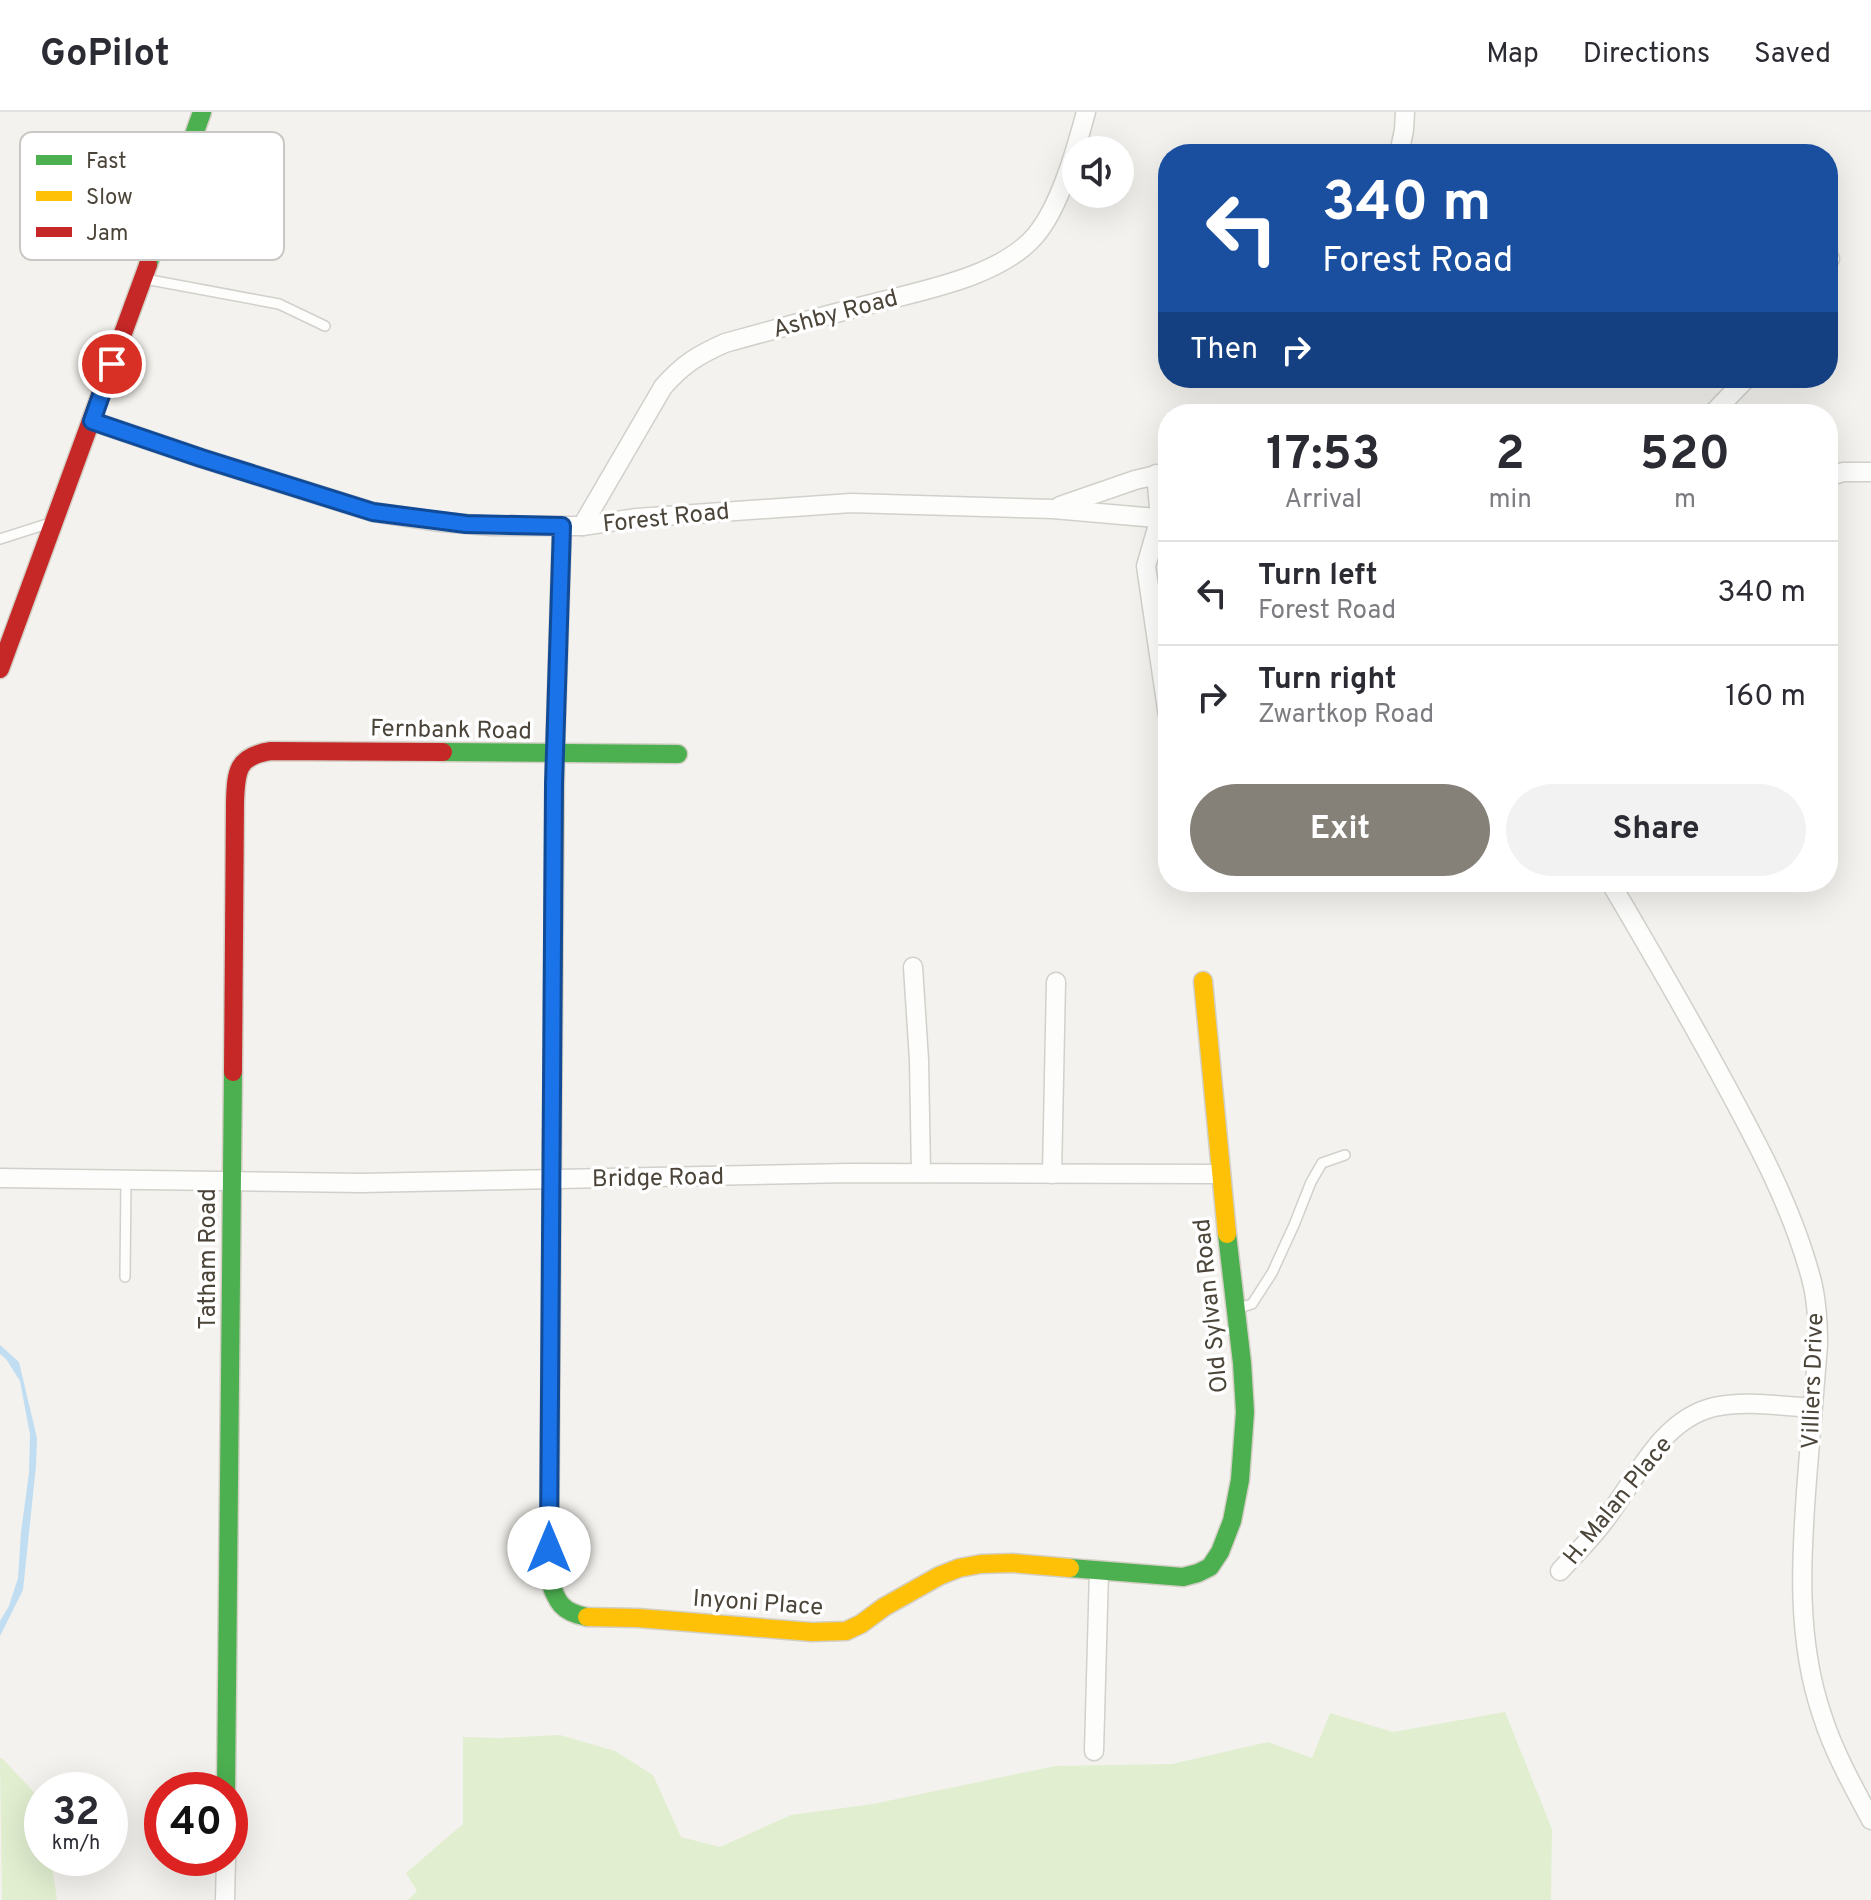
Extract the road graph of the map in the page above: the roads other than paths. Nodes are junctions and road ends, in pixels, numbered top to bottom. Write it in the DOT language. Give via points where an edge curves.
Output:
graph roads {
  1 [pos="202,112"];
  2 [pos="1086,112"];
  3 [pos="1405,112"];
  4 [pos="195,132"];
  5 [pos="1401,144"];
  6 [pos="149,260"];
  7 [pos="142,278"];
  8 [pos="325,326"];
  9 [pos="1737,388"];
  10 [pos="1722,404"];
  11 [pos="92,421"];
  12 [pos="1871,472"];
  13 [pos="1158,474"];
  14 [pos="1838,474"];
  15 [pos="1053,509"];
  16 [pos="1158,518"];
  17 [pos="54,521"];
  18 [pos="562,526"];
  19 [pos="582,526"];
  20 [pos="1158,534"];
  21 [pos="0,539"];
  22 [pos="1158,648"];
  23 [pos="0,669"];
  24 [pos="271,751"];
  25 [pos="555,754"];
  26 [pos="678,754"];
  27 [pos="1616,892"];
  28 [pos="913,967"];
  29 [pos="1203,981"];
  30 [pos="1056,982"];
  31 [pos="1345,1155"];
  32 [pos="921,1173"];
  33 [pos="1052,1174"];
  34 [pos="1220,1174"];
  35 [pos="0,1178"];
  36 [pos="126,1180"];
  37 [pos="550,1180"];
  38 [pos="232,1182"];
  39 [pos="125,1277"];
  40 [pos="1236,1309"];
  41 [pos="1812,1408"];
  42 [pos="1099,1571"];
  43 [pos="1560,1571"];
  44 [pos="1158,1576"];
  45 [pos="1094,1751"];
  46 [pos="226,1772"];
  47 [pos="1871,1820"];
  48 [pos="226,1876"];
  49 [pos="225,1900"];
  1 -- 4 [label="street"];
  2 -- 19 [label="street, Ashby Road" via="1054,204 1035,236 1008,258 969,277 725,343 698,355 663,387"];
  3 -- 5 [label="street"];
  6 -- 7 [label="street"];
  7 -- 8 [label="lane" via="279,304"];
  7 -- 11 [label="street"];
  9 -- 10 [label="street"];
  11 -- 17 [label="street"];
  11 -- 18 [label="street, Forest Road" via="373,512 492,526"];
  12 -- 14 [label="street"];
  13 -- 15 [label="street"];
  15 -- 16 [label="street, Forest Road"];
  15 -- 19 [label="street, Forest Road" via="851,503"];
  17 -- 21 [label="lane"];
  17 -- 23 [label="street"];
  18 -- 19 [label="street, Forest Road"];
  18 -- 25 [label="street"];
  20 -- 22 [label="street" via="1146,566"];
  24 -- 25 [label="street, Fernbank Road"];
  24 -- 38 [label="street, Tatham Road" via="247,756 236,776"];
  25 -- 26 [label="street, Fernbank Road"];
  25 -- 37 [label="street"];
  27 -- 41 [label="street, Villiers Drive" via="1745,1119 1792,1220 1818,1316"];
  28 -- 32 [label="street"];
  29 -- 34 [label="street, Old Sylvan Road"];
  30 -- 33 [label="street"];
  31 -- 40 [label="lane" via="1322,1163 1272,1273 1252,1304"];
  32 -- 33 [label="street, Bridge Road"];
  32 -- 37 [label="street, Bridge Road"];
  33 -- 34 [label="street, Bridge Road"];
  34 -- 40 [label="street, Old Sylvan Road"];
  35 -- 36 [label="street, Bridge Road"];
  36 -- 38 [label="street, Bridge Road"];
  36 -- 39 [label="lane"];
  37 -- 38 [label="street, Bridge Road"];
  37 -- 42 [label="street, Inyoni Place" via="549,1579 563,1608 589,1617 846,1631 959,1568 1012,1563"];
  38 -- 46 [label="street, Tatham Road"];
  40 -- 44 [label="street, Old Sylvan Road" via="1245,1412 1232,1521 1210,1567 1183,1577"];
  41 -- 43 [label="street, H. Malan Place" via="1747,1404 1694,1415 1649,1455 1605,1520"];
  41 -- 47 [label="street, Villiers Drive" via="1802,1570 1811,1668 1838,1759"];
  42 -- 44 [label="street, Inyoni Place"];
  42 -- 45 [label="street"];
  48 -- 49 [label="street"];
}
